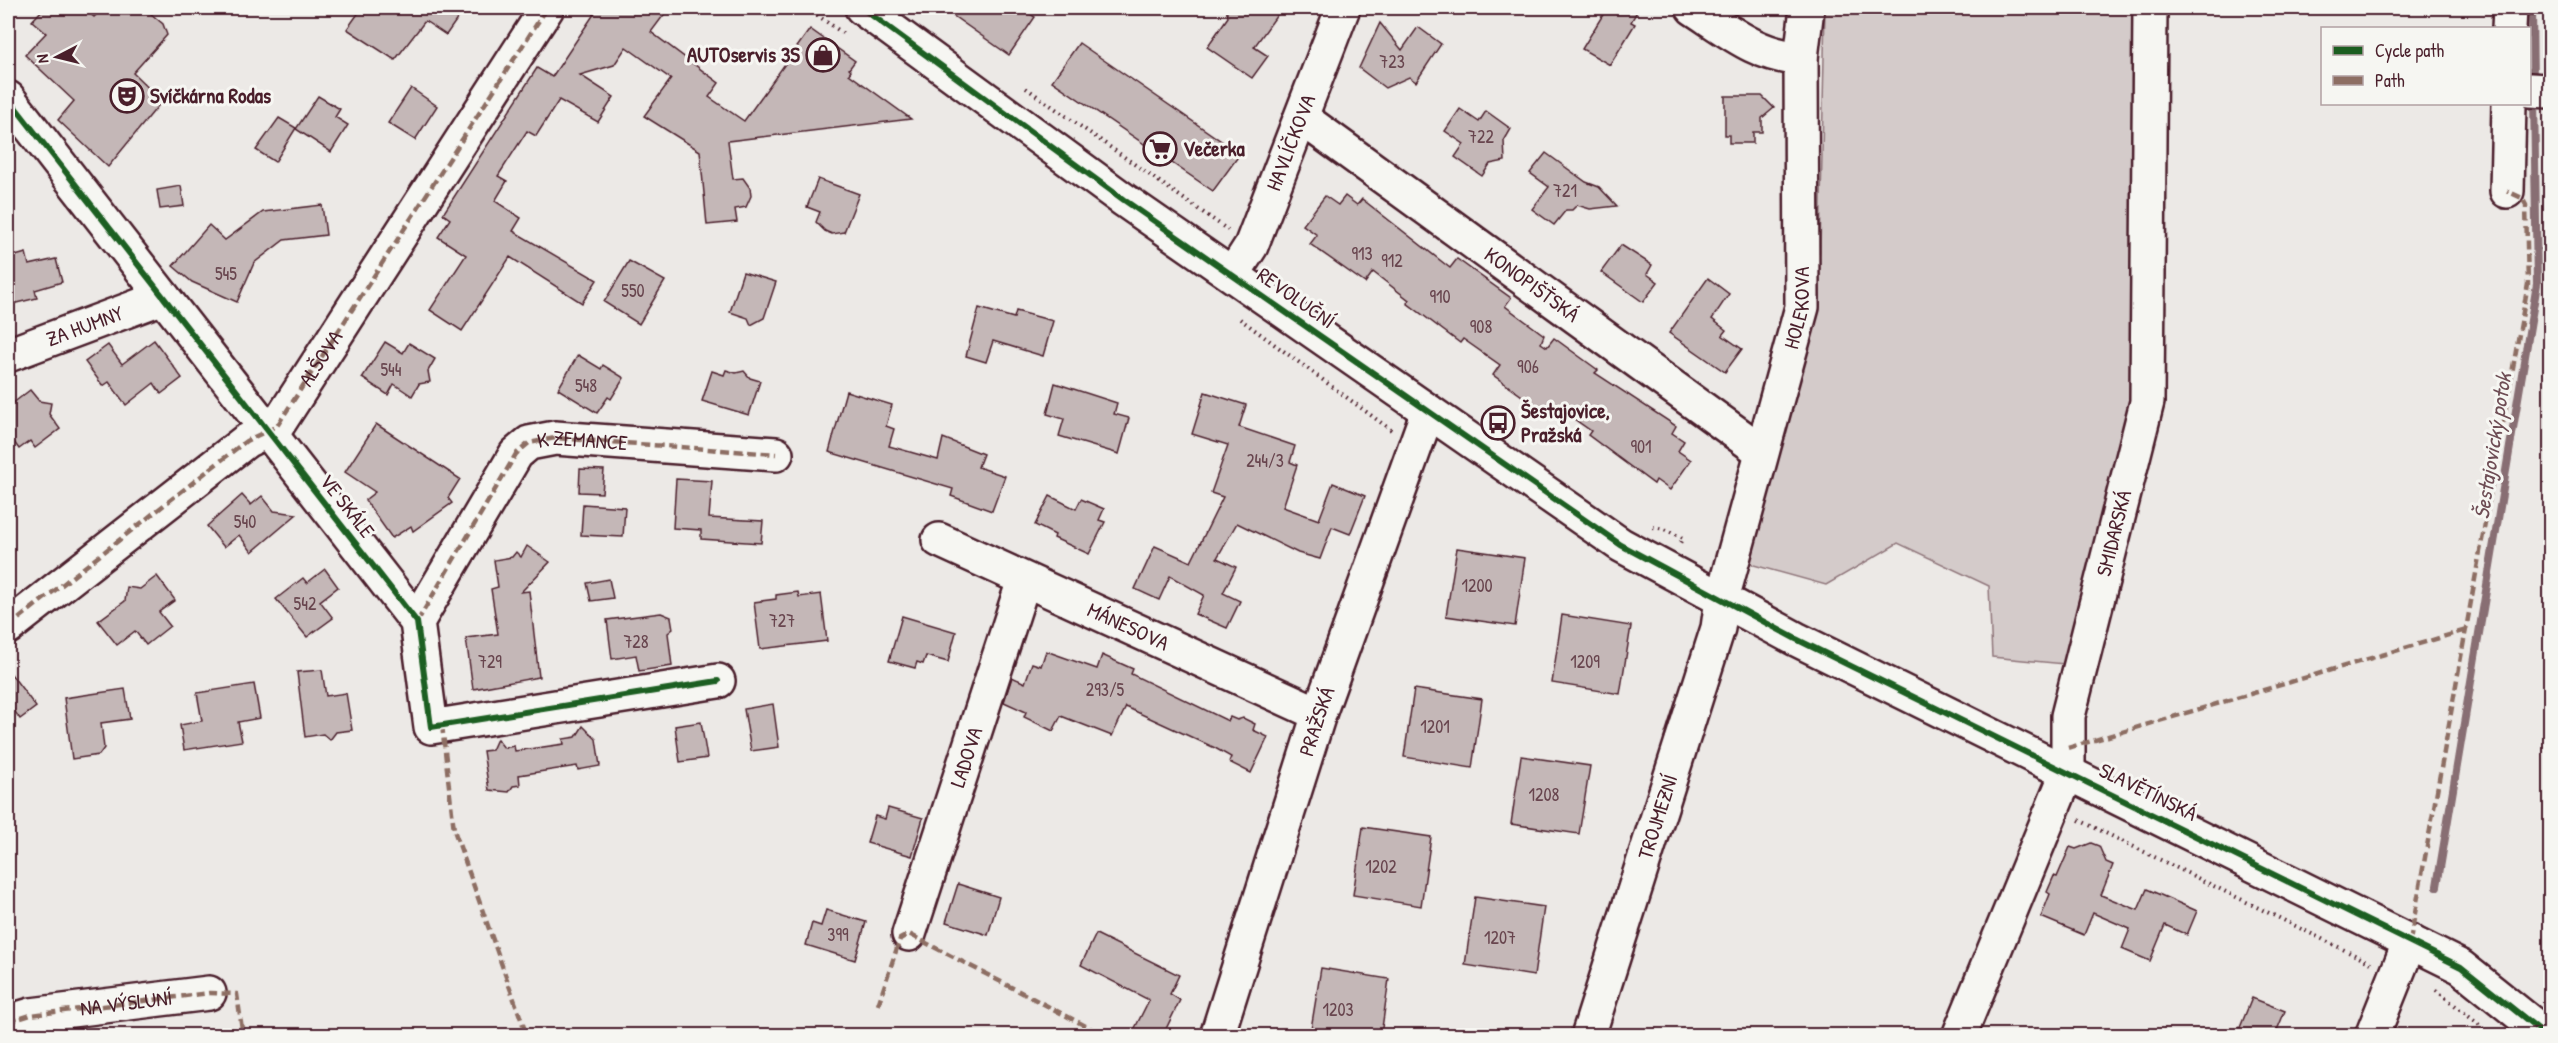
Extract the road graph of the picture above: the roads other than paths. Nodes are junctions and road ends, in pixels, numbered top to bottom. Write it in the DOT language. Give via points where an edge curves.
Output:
graph roads {
  1 [pos="547,8"];
  2 [pos="862,8"];
  3 [pos="1343,8"];
  4 [pos="1693,8"];
  5 [pos="1807,8"];
  6 [pos="2151,8"];
  7 [pos="2510,8"];
  8 [pos="2509,27"];
  9 [pos="1801,58"];
  10 [pos="2531,90"];
  11 [pos="2550,91"];
  12 [pos="8,98"];
  13 [pos="2509,105"];
  14 [pos="1302,117"];
  15 [pos="2507,190"];
  16 [pos="1233,274"];
  17 [pos="164,297"];
  18 [pos="8,355"];
  19 [pos="1428,411"];
  20 [pos="267,431"];
  21 [pos="1761,451"];
  22 [pos="776,454"];
  23 [pos="939,540"];
  24 [pos="1024,580"];
  25 [pos="1722,599"];
  26 [pos="417,622"];
  27 [pos="8,627"];
  28 [pos="718,681"];
  29 [pos="1319,714"];
  30 [pos="2063,785"];
  31 [pos="909,934"];
  32 [pos="2410,941"];
  33 [pos="209,993"];
  34 [pos="8,1022"];
  35 [pos="1217,1035"];
  36 [pos="1588,1035"];
  37 [pos="1959,1035"];
  38 [pos="2372,1035"];
  39 [pos="2547,1035"];
  1 -- 20 [label="street, ALŠOVA" via="278,426"];
  2 -- 16 [label="street, REVOLUČNÍ" via="1124,200"];
  3 -- 14 [label="street, HAVLÍČKOVA"];
  4 -- 9 [label="street" via="1766,53"];
  5 -- 9 [label="street, HOLEKOVA"];
  6 -- 30 [label="street, SMIDARSKÁ" via="2146,402 2068,716"];
  7 -- 8 [label="street"];
  9 -- 21 [label="street, HOLEKOVA" via="1802,307"];
  10 -- 11 [label="street"];
  12 -- 17 [label="street, VE SKÁLE"];
  13 -- 15 [label="street"];
  14 -- 16 [label="street, HAVLÍČKOVA" via="1251,246"];
  14 -- 21 [label="street, KONOPIŠŤSKÁ"];
  16 -- 19 [label="street, REVOLUČNÍ"];
  17 -- 18 [label="street, ZA HUMNY"];
  17 -- 20 [label="street, VE SKÁLE"];
  19 -- 25 [label="street, REVOLUČNÍ" via="1621,545"];
  19 -- 29 [label="street, PRAŽSKÁ"];
  20 -- 26 [label="street, VE SKÁLE"];
  20 -- 27 [label="street, ALŠOVA" via="246,441"];
  21 -- 25 [label="street, HOLEKOVA"];
  22 -- 26 [label="street, K ZEMANCE" via="555,438 529,443 516,454"];
  23 -- 24 [label="street, MÁNESOVA"];
  24 -- 29 [label="street, MÁNESOVA"];
  24 -- 31 [label="street, LADOVA"];
  25 -- 30 [label="street, SLAVĚTÍNSKÁ"];
  25 -- 36 [label="street, TROJMEZNÍ" via="1718,628"];
  26 -- 28 [label="street" via="431,727"];
  29 -- 35 [label="street, PRAŽSKÁ"];
  30 -- 32 [label="street, SLAVĚTÍNSKÁ"];
  30 -- 37 [label="street, SMIDARSKÁ"];
  32 -- 38 [label="street"];
  32 -- 39 [label="street, SLAVĚTÍNSKÁ" via="2461,967"];
  33 -- 34 [label="street, NA VÝSLUNÍ" via="31,1015"];
}
